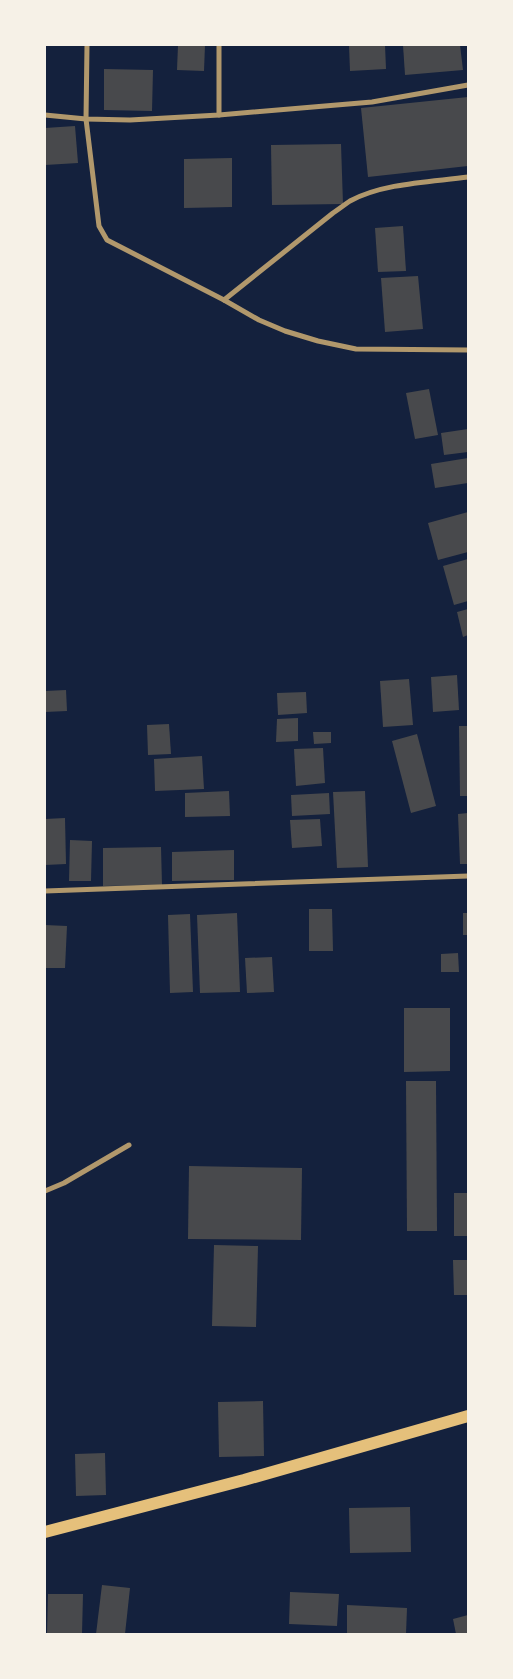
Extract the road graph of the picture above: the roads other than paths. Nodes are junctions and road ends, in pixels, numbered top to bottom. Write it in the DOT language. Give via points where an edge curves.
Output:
graph roads {
  1 [pos="87,45"];
  2 [pos="219,45"];
  3 [pos="468,85"];
  4 [pos="45,115"];
  5 [pos="219,115"];
  6 [pos="86,118"];
  7 [pos="468,177"];
  8 [pos="224,300"];
  9 [pos="468,350"];
  10 [pos="468,876"];
  11 [pos="45,891"];
  12 [pos="129,1145"];
  13 [pos="45,1191"];
  14 [pos="468,1416"];
  15 [pos="45,1532"];
  1 -- 6 [label="street"];
  2 -- 5 [label="street"];
  3 -- 5 [label="street" via="372,102"];
  4 -- 6 [label="street"];
  5 -- 6 [label="street" via="130,120"];
  6 -- 8 [label="street" via="99,226 107,240"];
  7 -- 8 [label="street" via="397,187 350,201"];
  8 -- 9 [label="street" via="285,332 356,349"];
  10 -- 11 [label="street"];
  12 -- 13 [label="street"];
  14 -- 15 [label="main road"];
}
